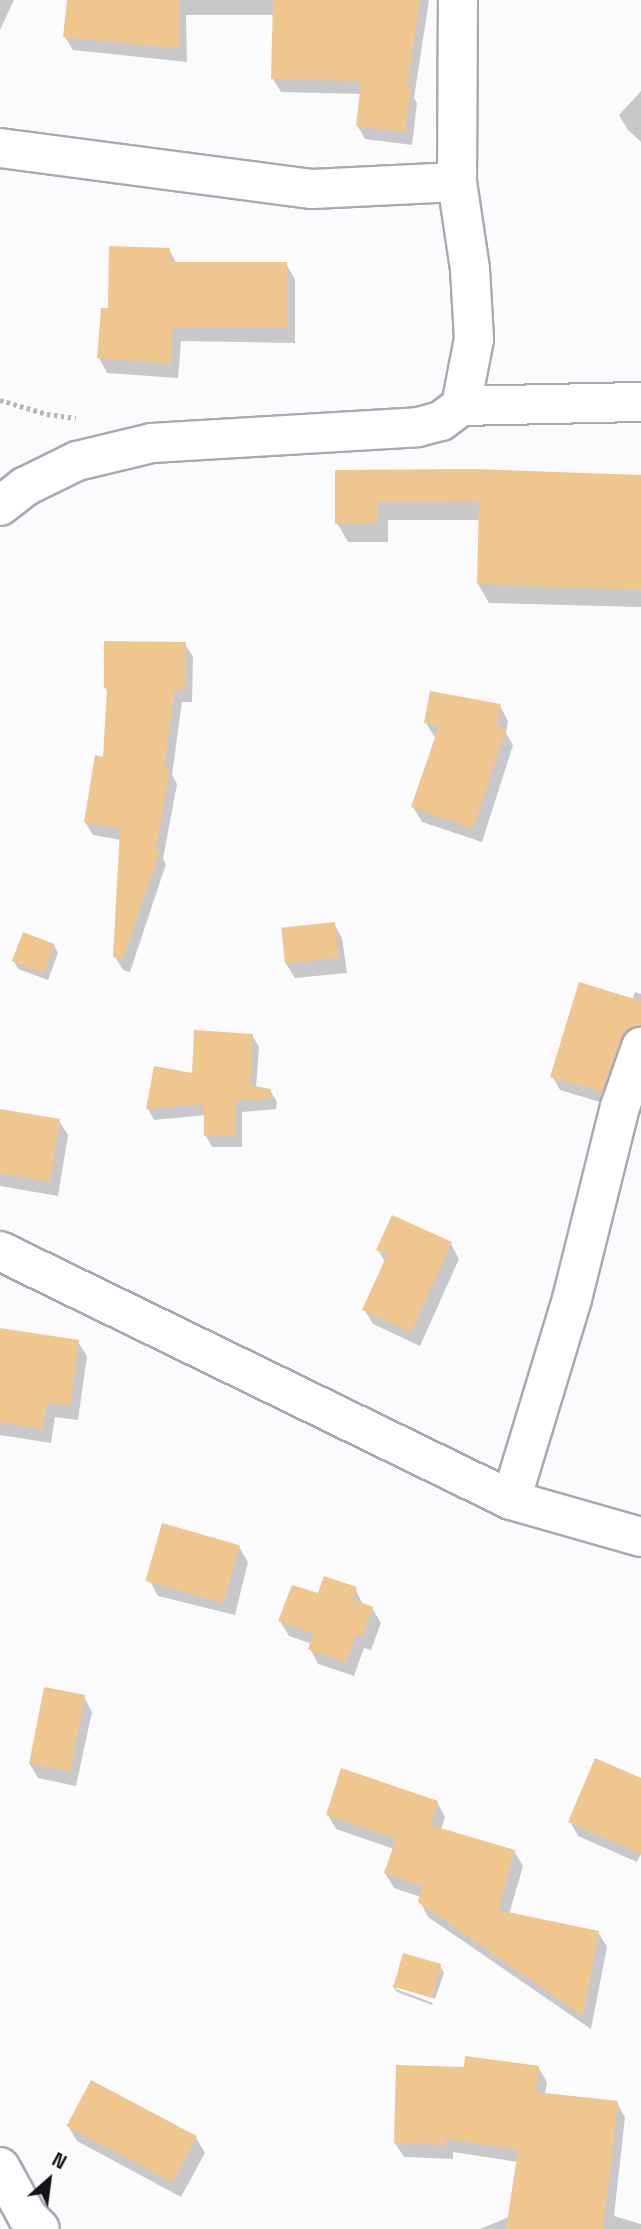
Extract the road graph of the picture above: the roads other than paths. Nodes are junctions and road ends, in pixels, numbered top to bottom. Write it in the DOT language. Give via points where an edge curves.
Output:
graph roads {
  1 [pos="458,0"];
  2 [pos="0,148"];
  3 [pos="457,182"];
  4 [pos="641,402"];
  5 [pos="461,406"];
  6 [pos="0,506"];
  7 [pos="641,1047"];
  8 [pos="0,1251"];
  9 [pos="511,1500"];
  10 [pos="641,1537"];
  11 [pos="0,2167"];
  12 [pos="40,2229"];
  1 -- 3 [label="street"];
  2 -- 3 [label="street" via="312,189"];
  3 -- 5 [label="street" via="474,338"];
  4 -- 5 [label="street"];
  5 -- 6 [label="street" via="441,421 418,427 152,443 77,461 24,487"];
  7 -- 9 [label="street" via="620,1107 572,1299"];
  8 -- 9 [label="street"];
  9 -- 10 [label="street"];
  11 -- 12 [label="street" via="27,2216"];
}
